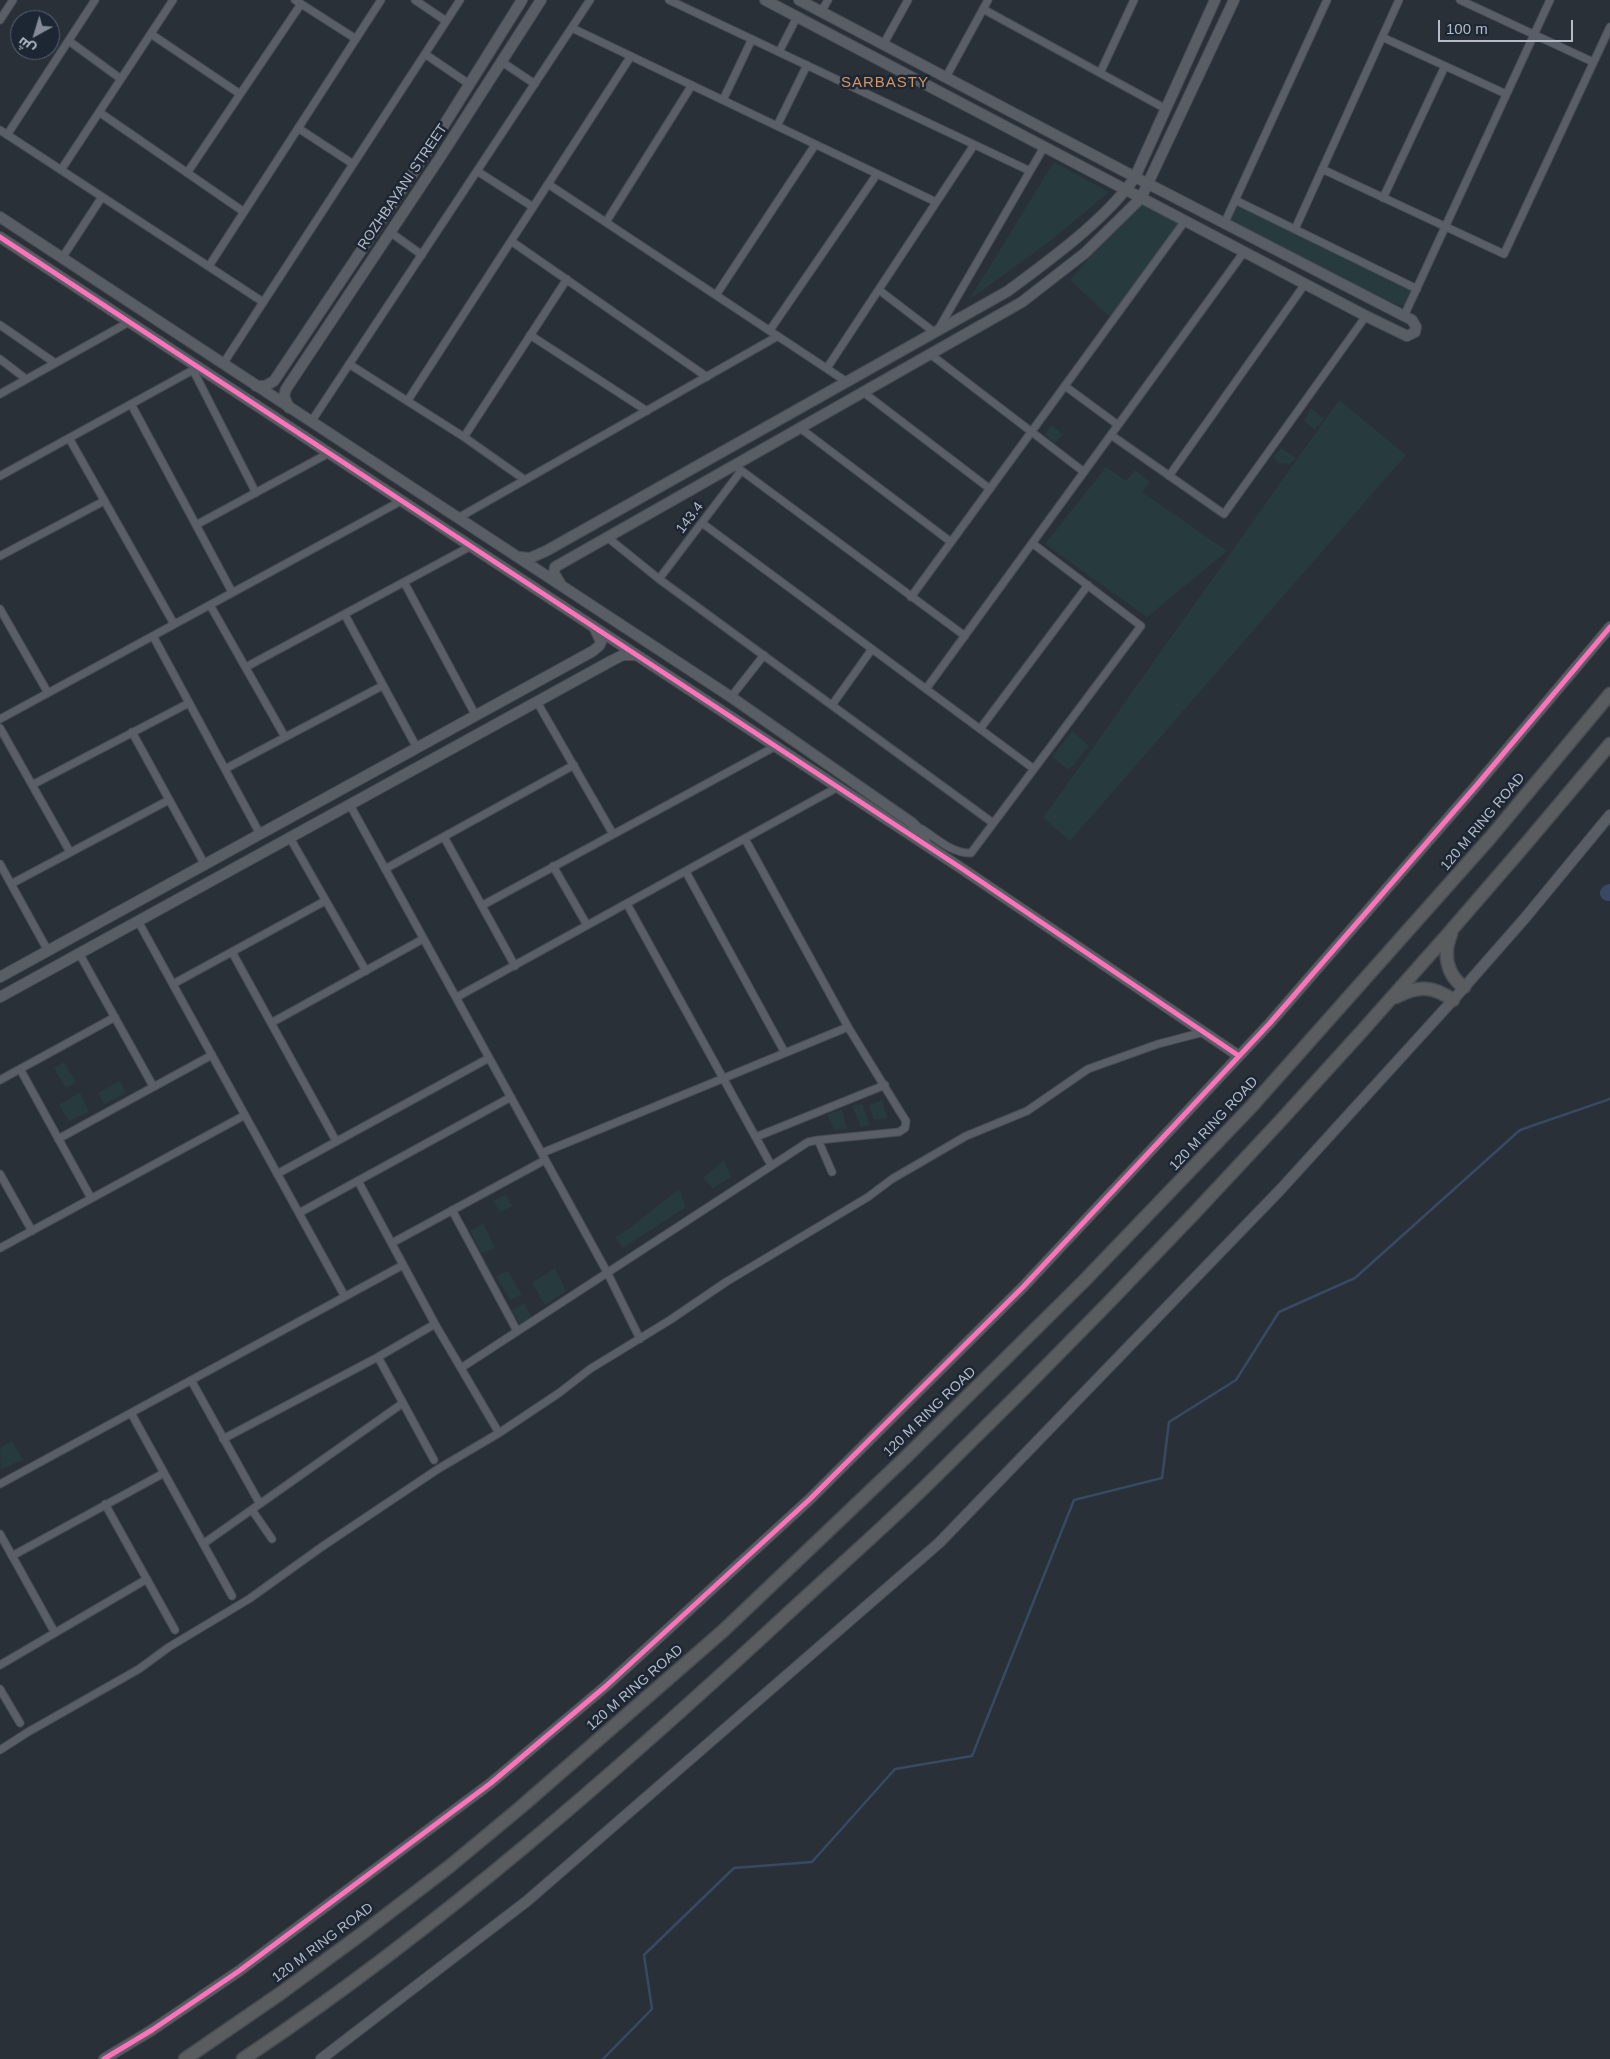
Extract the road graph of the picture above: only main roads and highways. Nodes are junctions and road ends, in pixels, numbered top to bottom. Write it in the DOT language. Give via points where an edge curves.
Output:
graph roads {
  1 [pos="1610,694"];
  2 [pos="1610,744"];
  3 [pos="1452,931"];
  4 [pos="1464,987"];
  5 [pos="1393,998"];
  6 [pos="1453,1000"];
  7 [pos="185,2059"];
  8 [pos="243,2059"];
  1 -- 7 [label="highway, 120 M RING ROAD" via="1484,846 1251,1107 1084,1281 906,1458 723,1631 521,1807 360,1935"];
  2 -- 3 [label="highway"];
  3 -- 4 [label="highway" via="1447,963 1455,980"];
  3 -- 5 [label="highway"];
  5 -- 6 [label="highway" via="1427,988 1442,992"];
  5 -- 8 [label="highway" via="1120,1292 935,1478 750,1649 586,1796 468,1894 310,2014"];
}
